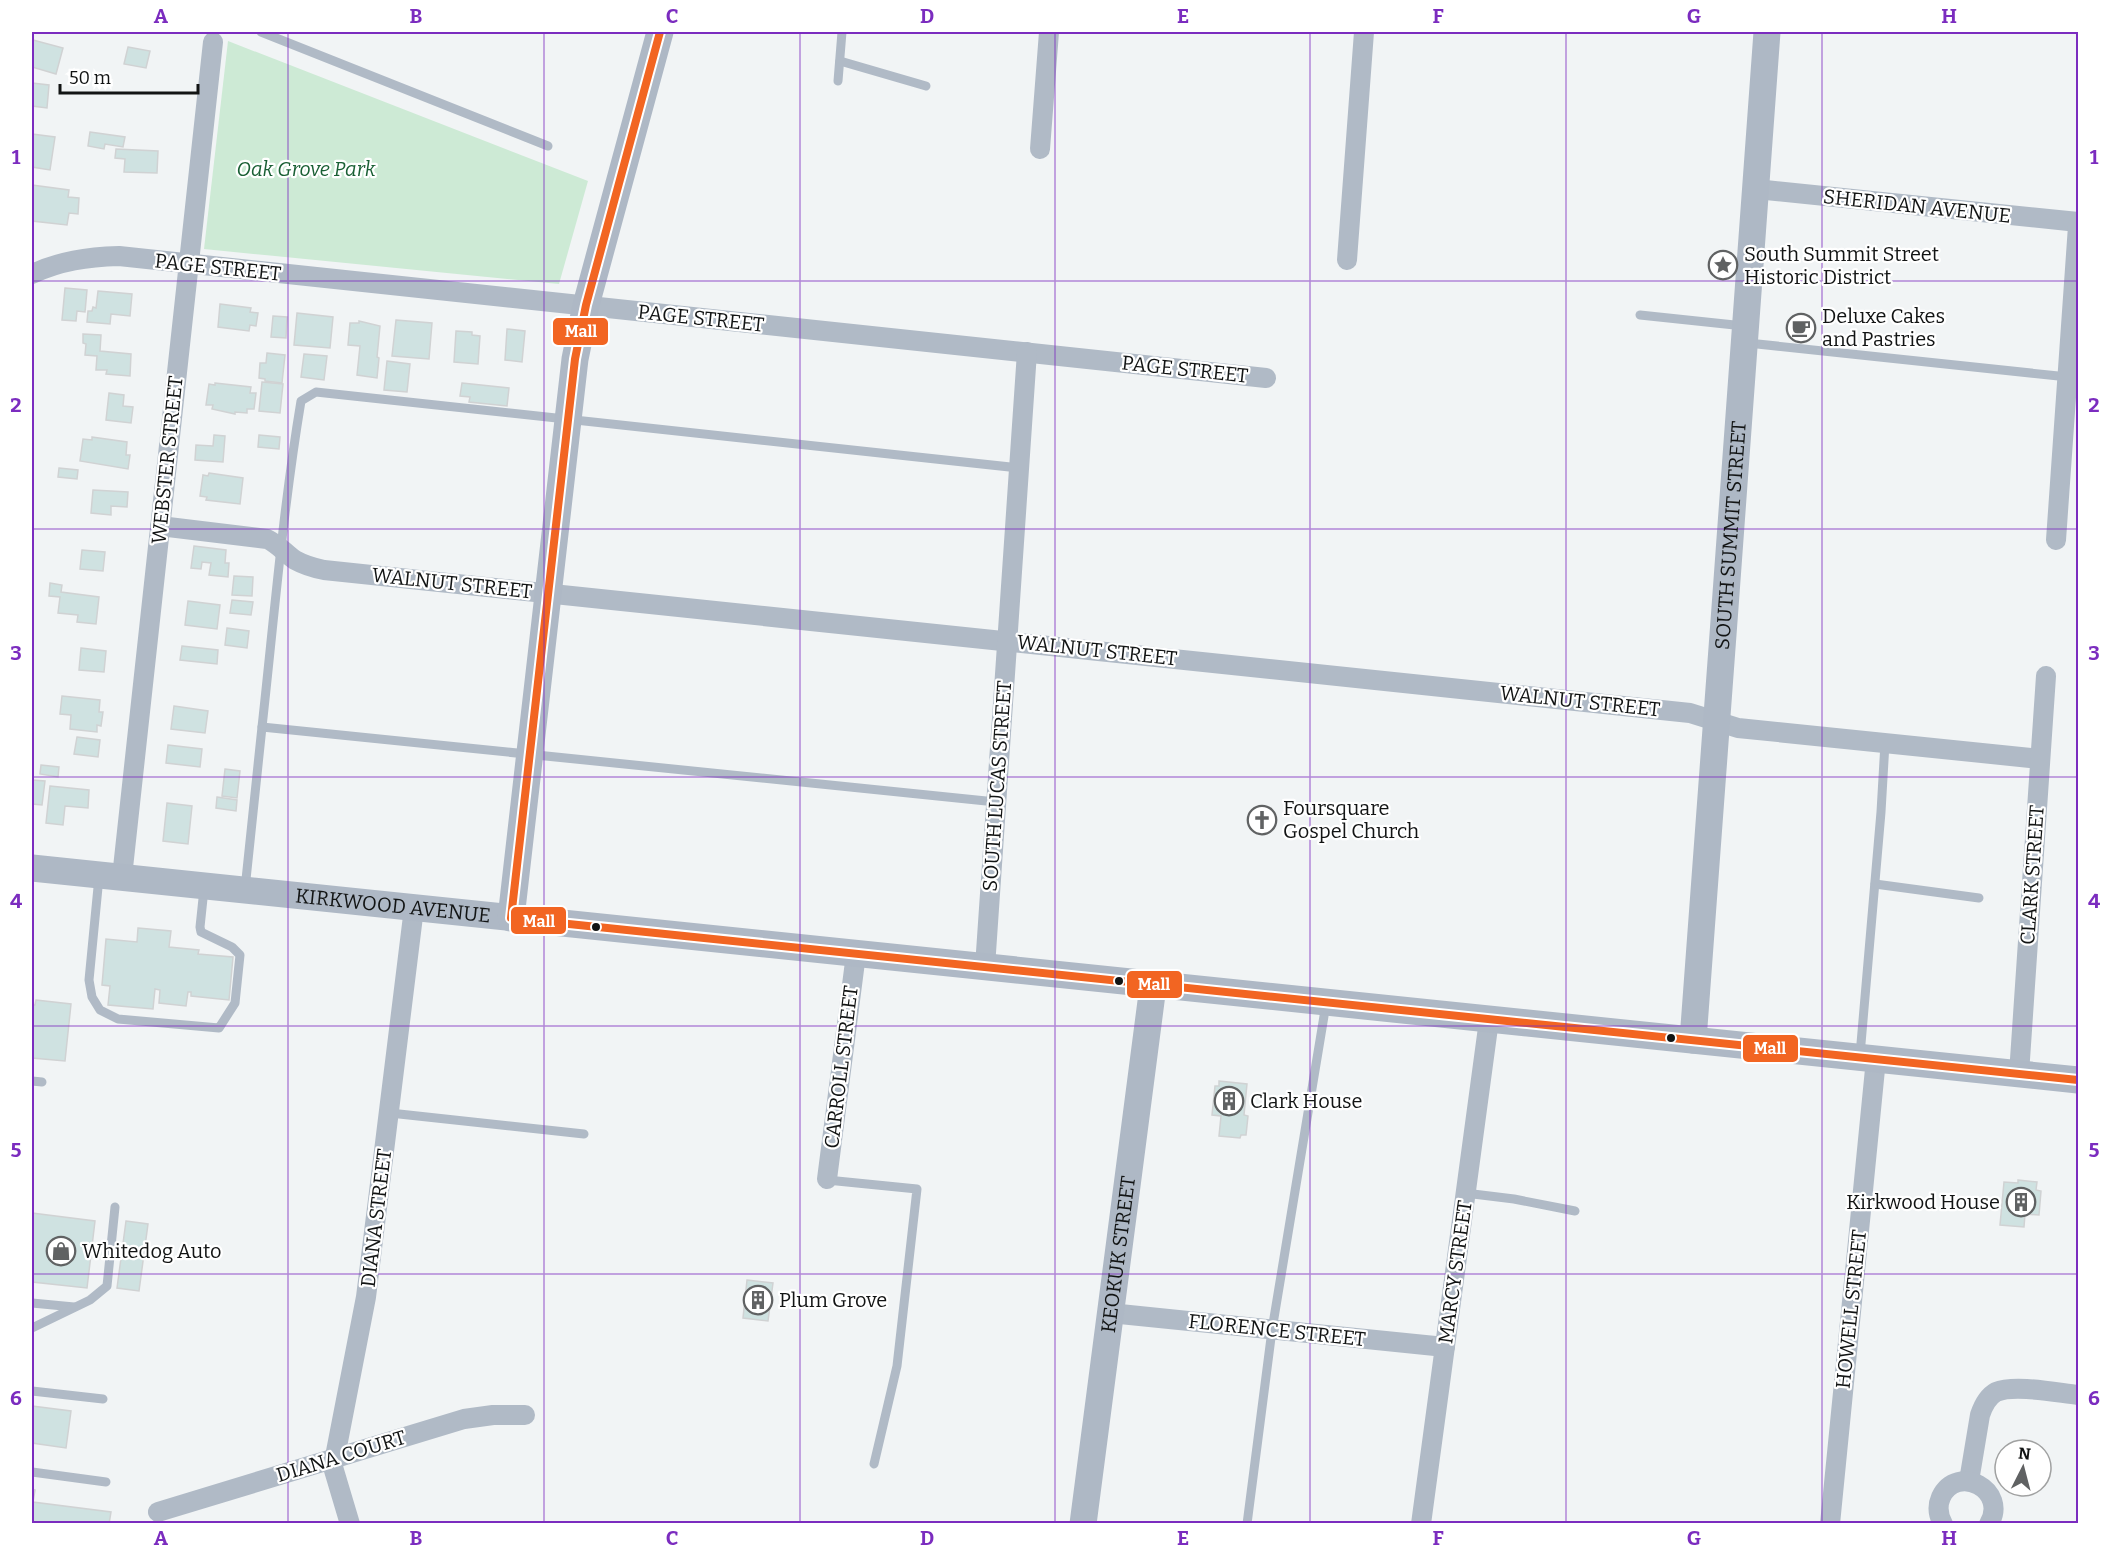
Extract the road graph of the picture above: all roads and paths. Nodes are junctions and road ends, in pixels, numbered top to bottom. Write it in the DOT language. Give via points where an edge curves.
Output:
graph roads {
  1 [pos="261,32"];
  2 [pos="660,32"];
  3 [pos="842,32"];
  4 [pos="1049,32"];
  5 [pos="1364,32"];
  6 [pos="1767,32"];
  7 [pos="214,37"];
  8 [pos="840,61"];
  9 [pos="838,81"];
  10 [pos="926,87"];
  11 [pos="548,146"];
  12 [pos="1040,150"];
  13 [pos="1756,189"];
  14 [pos="2079,224"];
  15 [pos="1347,260"];
  16 [pos="189,265"];
  17 [pos="32,274"];
  18 [pos="586,305"];
  19 [pos="1640,315"];
  20 [pos="1746,335"];
  21 [pos="1027,352"];
  22 [pos="2067,377"];
  23 [pos="1266,378"];
  24 [pos="568,419"];
  25 [pos="1019,468"];
  26 [pos="160,526"];
  27 [pos="2056,540"];
  28 [pos="282,549"];
  29 [pos="549,593"];
  30 [pos="1007,640"];
  31 [pos="2046,676"];
  32 [pos="1716,721"];
  33 [pos="262,727"];
  34 [pos="1885,743"];
  35 [pos="530,755"];
  36 [pos="2040,759"];
  37 [pos="996,802"];
  38 [pos="32,868"];
  39 [pos="111,876"];
  40 [pos="1875,884"];
  41 [pos="204,887"];
  42 [pos="245,891"];
  43 [pos="1979,898"];
  44 [pos="414,908"];
  45 [pos="511,918"];
  46 [pos="856,954"];
  47 [pos="985,968"];
  48 [pos="1153,986"];
  49 [pos="1326,1003"];
  50 [pos="1489,1020"];
  51 [pos="1693,1040"];
  52 [pos="1868,1058"];
  53 [pos="2019,1074"];
  54 [pos="2079,1080"];
  55 [pos="32,1081"];
  56 [pos="42,1082"];
  57 [pos="390,1113"];
  58 [pos="584,1134"];
  59 [pos="827,1179"];
  60 [pos="1465,1193"];
  61 [pos="115,1207"];
  62 [pos="1575,1211"];
  63 [pos="32,1303"];
  64 [pos="75,1308"];
  65 [pos="1110,1313"];
  66 [pos="32,1328"];
  67 [pos="1272,1330"];
  68 [pos="1444,1347"];
  69 [pos="32,1391"];
  70 [pos="2079,1395"];
  71 [pos="103,1399"];
  72 [pos="525,1415"];
  73 [pos="336,1458"];
  74 [pos="874,1464"];
  75 [pos="32,1472"];
  76 [pos="1969,1481"];
  77 [pos="106,1482"];
  78 [pos="159,1512"];
  79 [pos="350,1524"];
  80 [pos="1083,1524"];
  81 [pos="1247,1524"];
  82 [pos="1421,1524"];
  83 [pos="1830,1524"];
  84 [pos="1943,1524"];
  85 [pos="1989,1524"];
  1 -- 11 [label="lane"];
  2 -- 18 [label="main road"];
  3 -- 8 [label="lane"];
  4 -- 12 [label="street"];
  5 -- 15 [label="street"];
  6 -- 13 [label="main road, SOUTH SUMMIT STREET"];
  7 -- 16 [label="street, WEBSTER STREET"];
  8 -- 9 [label="lane"];
  8 -- 10 [label="lane"];
  13 -- 14 [label="street, SHERIDAN AVENUE"];
  13 -- 20 [label="main road, SOUTH SUMMIT STREET"];
  14 -- 22 [label="street"];
  16 -- 17 [label="street, PAGE STREET" via="119,256 92,257 51,265"];
  16 -- 18 [label="street, PAGE STREET"];
  16 -- 26 [label="street, WEBSTER STREET"];
  18 -- 21 [label="street, PAGE STREET"];
  18 -- 24 [label="main road"];
  19 -- 20 [label="lane"];
  20 -- 22 [label="lane"];
  20 -- 32 [label="main road, SOUTH SUMMIT STREET"];
  21 -- 23 [label="street, PAGE STREET"];
  21 -- 25 [label="street, SOUTH LUCAS STREET"];
  22 -- 27 [label="street"];
  24 -- 25 [label="lane"];
  24 -- 28 [label="lane" via="316,392 301,401 288,476"];
  24 -- 29 [label="main road"];
  25 -- 30 [label="street, SOUTH LUCAS STREET"];
  26 -- 28 [label="street, WALNUT STREET" via="267,539"];
  26 -- 39 [label="street, WEBSTER STREET"];
  28 -- 29 [label="street, WALNUT STREET" via="295,560 324,570"];
  28 -- 33 [label="lane"];
  29 -- 30 [label="street, WALNUT STREET"];
  29 -- 35 [label="main road"];
  30 -- 32 [label="street, WALNUT STREET" via="1690,713"];
  30 -- 37 [label="street, SOUTH LUCAS STREET"];
  31 -- 36 [label="street, CLARK STREET"];
  32 -- 34 [label="street, WALNUT STREET" via="1738,728"];
  32 -- 51 [label="main road, SOUTH SUMMIT STREET"];
  33 -- 35 [label="lane"];
  33 -- 42 [label="lane"];
  34 -- 36 [label="street, WALNUT STREET"];
  34 -- 40 [label="lane"];
  35 -- 37 [label="lane"];
  35 -- 45 [label="main road"];
  36 -- 53 [label="street, CLARK STREET"];
  37 -- 47 [label="street, SOUTH LUCAS STREET"];
  38 -- 39 [label="main road, KIRKWOOD AVENUE"];
  39 -- 41 [label="main road, KIRKWOOD AVENUE"];
  39 -- 41 [label="lane" via="89,980 92,997 100,1010 118,1019 219,1028 235,1003 240,955 201,932"];
  40 -- 43 [label="lane"];
  40 -- 52 [label="lane"];
  41 -- 42 [label="main road, KIRKWOOD AVENUE"];
  42 -- 44 [label="main road, KIRKWOOD AVENUE"];
  44 -- 45 [label="main road, KIRKWOOD AVENUE"];
  44 -- 57 [label="street, DIANA STREET"];
  45 -- 46 [label="main road, KIRKWOOD AVENUE"];
  46 -- 47 [label="main road, KIRKWOOD AVENUE"];
  46 -- 59 [label="street, CARROLL STREET"];
  47 -- 48 [label="main road, KIRKWOOD AVENUE"];
  48 -- 49 [label="main road, KIRKWOOD AVENUE"];
  48 -- 65 [label="main road, KEOKUK STREET"];
  49 -- 50 [label="main road, KIRKWOOD AVENUE"];
  49 -- 67 [label="lane"];
  50 -- 51 [label="main road, KIRKWOOD AVENUE"];
  50 -- 60 [label="street, MARCY STREET"];
  51 -- 52 [label="main road, KIRKWOOD AVENUE"];
  52 -- 53 [label="main road, KIRKWOOD AVENUE"];
  52 -- 83 [label="street, HOWELL STREET"];
  53 -- 54 [label="main road, KIRKWOOD AVENUE"];
  55 -- 56 [label="lane"];
  57 -- 58 [label="lane"];
  57 -- 73 [label="street, DIANA STREET" via="366,1297"];
  59 -- 74 [label="lane" via="917,1189 897,1366"];
  60 -- 62 [label="lane"];
  60 -- 68 [label="street, MARCY STREET"];
  61 -- 64 [label="lane" via="107,1286"];
  63 -- 64 [label="lane"];
  64 -- 66 [label="lane"];
  65 -- 67 [label="street, FLORENCE STREET"];
  65 -- 80 [label="main road, KEOKUK STREET"];
  67 -- 68 [label="street, FLORENCE STREET"];
  67 -- 81 [label="lane"];
  68 -- 82 [label="street, MARCY STREET"];
  69 -- 71 [label="lane"];
  70 -- 76 [label="street" via="2020,1389 2004,1390 1990,1397 1980,1415"];
  72 -- 73 [label="street, DIANA COURT" via="464,1419"];
  73 -- 78 [label="street, DIANA COURT"];
  73 -- 79 [label="street, DIANA STREET" via="333,1467"];
  75 -- 77 [label="lane"];
  76 -- 84 [label="street" via="1950,1486 1943,1493 1938,1511"];
  76 -- 85 [label="street" via="1990,1495 1993,1512"];
}
